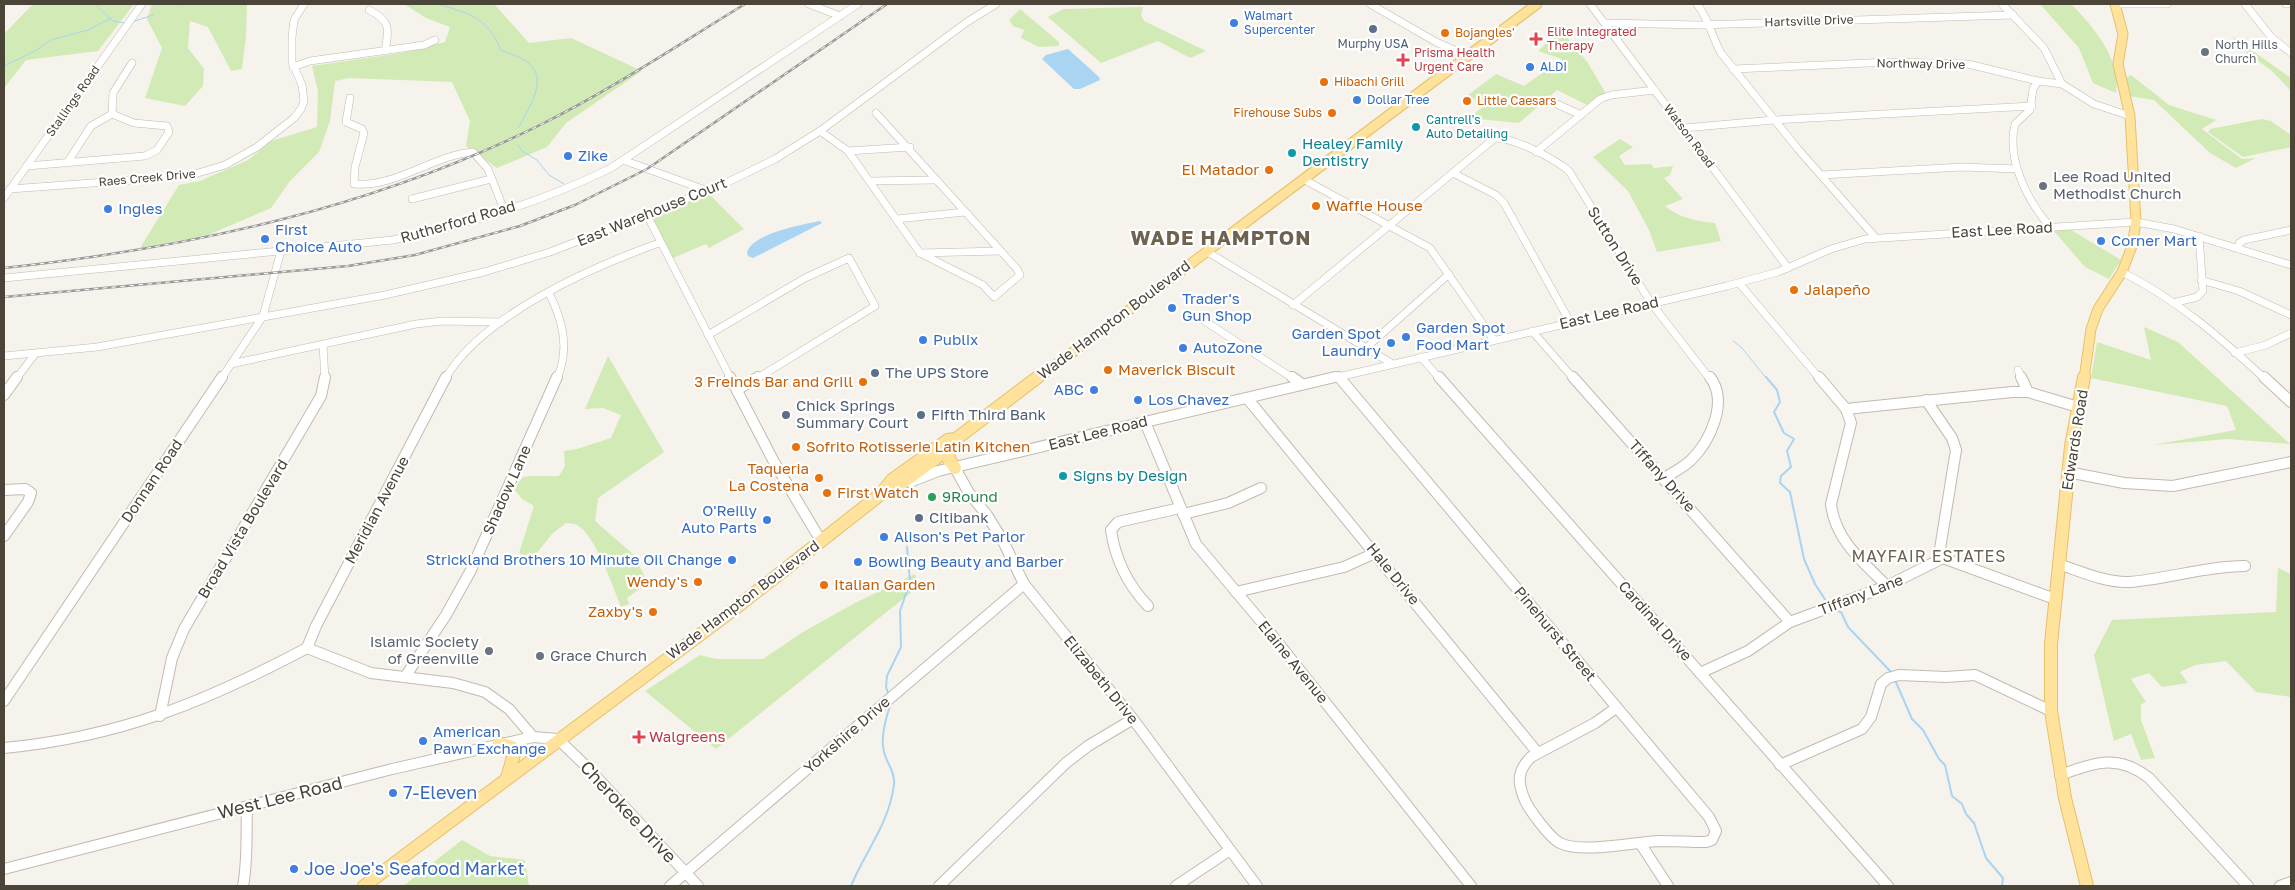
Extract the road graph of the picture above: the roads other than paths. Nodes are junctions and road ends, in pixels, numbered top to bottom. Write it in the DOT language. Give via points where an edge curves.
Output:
graph roads {
  1 [pos="142,4"];
  2 [pos="304,4"];
  3 [pos="809,4"];
  4 [pos="858,4"];
  5 [pos="996,4"];
  6 [pos="1370,4"];
  7 [pos="1537,4"];
  8 [pos="1590,4"];
  9 [pos="1697,4"];
  10 [pos="2002,4"];
  11 [pos="2115,4"];
  12 [pos="2167,4"];
  13 [pos="2245,4"];
  14 [pos="2286,4"];
  15 [pos="2291,4"];
  16 [pos="369,10"];
  17 [pos="840,16"];
  18 [pos="2013,16"];
  19 [pos="1605,23"];
  20 [pos="1710,25"];
  21 [pos="435,40"];
  22 [pos="385,51"];
  23 [pos="2291,53"];
  24 [pos="1468,56"];
  25 [pos="132,63"];
  26 [pos="293,67"];
  27 [pos="1733,69"];
  28 [pos="2038,82"];
  29 [pos="2062,84"];
  30 [pos="1655,90"];
  31 [pos="350,98"];
  32 [pos="1548,100"];
  33 [pos="2032,106"];
  34 [pos="2005,108"];
  35 [pos="876,113"];
  36 [pos="112,114"];
  37 [pos="1581,115"];
  38 [pos="2130,116"];
  39 [pos="2018,119"];
  40 [pos="1774,120"];
  41 [pos="1684,128"];
  42 [pos="820,132"];
  43 [pos="910,147"];
  44 [pos="848,152"];
  45 [pos="1536,152"];
  46 [pos="623,160"];
  47 [pos="67,162"];
  48 [pos="27,166"];
  49 [pos="2018,169"];
  50 [pos="1453,173"];
  51 [pos="1822,175"];
  52 [pos="491,179"];
  53 [pos="1303,179"];
  54 [pos="936,180"];
  55 [pos="870,181"];
  56 [pos="10,189"];
  57 [pos="708,190"];
  58 [pos="4,198"];
  59 [pos="412,199"];
  60 [pos="504,210"];
  61 [pos="965,212"];
  62 [pos="647,215"];
  63 [pos="897,219"];
  64 [pos="2136,222"];
  65 [pos="1390,225"];
  66 [pos="2050,227"];
  67 [pos="2291,230"];
  68 [pos="2198,236"];
  69 [pos="1875,237"];
  70 [pos="659,243"];
  71 [pos="2239,249"];
  72 [pos="281,251"];
  73 [pos="1000,251"];
  74 [pos="1206,251"];
  75 [pos="920,253"];
  76 [pos="2291,265"];
  77 [pos="1788,268"];
  78 [pos="2122,272"];
  79 [pos="1449,274"];
  80 [pos="4,278"];
  81 [pos="2201,280"];
  82 [pos="1739,283"];
  83 [pos="549,293"];
  84 [pos="2177,302"];
  85 [pos="1651,303"];
  86 [pos="1293,305"];
  87 [pos="2291,315"];
  88 [pos="263,316"];
  89 [pos="1200,318"];
  90 [pos="501,322"];
  91 [pos="1570,322"];
  92 [pos="1532,331"];
  93 [pos="2291,333"];
  94 [pos="708,335"];
  95 [pos="1494,340"];
  96 [pos="323,345"];
  97 [pos="1366,348"];
  98 [pos="2235,353"];
  99 [pos="34,354"];
  100 [pos="4,356"];
  101 [pos="1421,357"];
  102 [pos="231,364"];
  103 [pos="1392,364"];
  104 [pos="2018,370"];
  105 [pos="1338,376"];
  106 [pos="1302,384"];
  107 [pos="737,390"];
  108 [pos="2028,392"];
  109 [pos="4,395"];
  110 [pos="1247,398"];
  111 [pos="1926,400"];
  112 [pos="2291,402"];
  113 [pos="2078,407"];
  114 [pos="1846,409"];
  115 [pos="1145,422"];
  116 [pos="953,443"];
  117 [pos="929,458"];
  118 [pos="2291,462"];
  119 [pos="955,468"];
  120 [pos="2068,472"];
  121 [pos="1664,478"];
  122 [pos="898,486"];
  123 [pos="1261,488"];
  124 [pos="4,490"];
  125 [pos="881,494"];
  126 [pos="1181,511"];
  127 [pos="4,536"];
  128 [pos="821,541"];
  129 [pos="1375,553"];
  130 [pos="1943,558"];
  131 [pos="2058,564"];
  132 [pos="2245,566"];
  133 [pos="1024,584"];
  134 [pos="1887,586"];
  135 [pos="1236,592"];
  136 [pos="2055,599"];
  137 [pos="1148,606"];
  138 [pos="1790,622"];
  139 [pos="307,648"];
  140 [pos="1700,673"];
  141 [pos="405,677"];
  142 [pos="4,701"];
  143 [pos="1616,708"];
  144 [pos="2051,710"];
  145 [pos="160,716"];
  146 [pos="1133,719"];
  147 [pos="533,737"];
  148 [pos="558,739"];
  149 [pos="499,743"];
  150 [pos="4,748"];
  151 [pos="1537,752"];
  152 [pos="1780,765"];
  153 [pos="2060,775"];
  154 [pos="507,778"];
  155 [pos="247,807"];
  156 [pos="1640,843"];
  157 [pos="1230,850"];
  158 [pos="4,869"];
  159 [pos="685,873"];
  160 [pos="2291,882"];
  161 [pos="244,886"];
  162 [pos="364,886"];
  163 [pos="670,886"];
  164 [pos="698,886"];
  165 [pos="938,886"];
  166 [pos="1176,886"];
  167 [pos="1257,886"];
  168 [pos="1471,886"];
  169 [pos="1668,886"];
  170 [pos="1888,886"];
  171 [pos="2087,886"];
  172 [pos="2248,886"];
  173 [pos="2280,886"];
  1 -- 48 [label="street, Stallings Road"];
  2 -- 26 [label="street, Raes Creek Drive" via="292,24"];
  3 -- 17 [label="street"];
  4 -- 17 [label="street, Rutherford Road"];
  5 -- 42 [label="street, East Warehouse Court"];
  6 -- 24 [label="street" via="1436,42"];
  7 -- 24 [label="main road, Wade Hampton Boulevard"];
  8 -- 19 [label="street, Watson Road"];
  9 -- 20 [label="street"];
  10 -- 18 [label="street"];
  11 -- 12 [label="street"];
  11 -- 38 [label="main road, Edwards Road" via="2123,34 2118,64"];
  13 -- 23 [label="street" via="2271,38"];
  14 -- 15 [label="street"];
  16 -- 22 [label="street" via="380,15 389,29"];
  17 -- 46 [label="street, Rutherford Road"];
  18 -- 20 [label="street, Hartsville Drive"];
  18 -- 29 [label="street" via="2044,48"];
  19 -- 20 [label="street, Hartsville Drive" via="1674,27"];
  19 -- 30 [label="street, Watson Road"];
  20 -- 27 [label="street" via="1716,46"];
  21 -- 22 [label="street"];
  22 -- 26 [label="street" via="310,61"];
  24 -- 53 [label="main road, Wade Hampton Boulevard"];
  25 -- 36 [label="street" via="110,96"];
  26 -- 56 [label="street, Raes Creek Drive" via="303,85 304,101 300,113 286,126 224,165 180,177"];
  27 -- 28 [label="street, Northway Drive" via="1891,62 1949,63 1990,68"];
  27 -- 40 [label="street"];
  28 -- 29 [label="street, Northway Drive"];
  28 -- 33 [label="street" via="2033,89"];
  29 -- 38 [label="street, Northway Drive" via="2094,104"];
  30 -- 37 [label="street" via="1606,97 1596,101"];
  30 -- 41 [label="street, Watson Road"];
  31 -- 52 [label="street" via="346,122 364,133 352,175 354,184 378,182 469,152 481,157"];
  32 -- 37 [label="street"];
  33 -- 34 [label="street"];
  33 -- 39 [label="street"];
  34 -- 39 [label="street"];
  34 -- 40 [label="street"];
  35 -- 43 [label="street"];
  36 -- 47 [label="street" via="91,126"];
  36 -- 47 [label="street" via="134,123 166,125 169,132 157,150 145,156"];
  37 -- 45 [label="street"];
  38 -- 64 [label="main road, Edwards Road"];
  39 -- 49 [label="street" via="2014,128"];
  40 -- 41 [label="street"];
  40 -- 51 [label="street"];
  41 -- 77 [label="street, Watson Road"];
  42 -- 44 [label="street"];
  42 -- 57 [label="street, East Warehouse Court" via="764,165"];
  43 -- 44 [label="street"];
  43 -- 54 [label="street"];
  44 -- 55 [label="street"];
  45 -- 50 [label="street, Sutton Drive" via="1499,136"];
  45 -- 85 [label="street, Sutton Drive" via="1569,171"];
  46 -- 57 [label="street"];
  46 -- 60 [label="street, Rutherford Road" via="571,187"];
  47 -- 48 [label="street"];
  48 -- 56 [label="street, Stallings Road"];
  49 -- 51 [label="street" via="1962,167"];
  49 -- 66 [label="street" via="2021,186"];
  50 -- 65 [label="street"];
  50 -- 91 [label="street" via="1496,195 1504,203"];
  51 -- 69 [label="street"];
  52 -- 59 [label="street"];
  52 -- 60 [label="street"];
  53 -- 65 [label="street"];
  53 -- 74 [label="main road, Wade Hampton Boulevard"];
  54 -- 55 [label="street"];
  54 -- 61 [label="street"];
  55 -- 63 [label="street"];
  56 -- 58 [label="street, Stallings Road"];
  57 -- 62 [label="street, East Warehouse Court"];
  60 -- 72 [label="street, Rutherford Road" via="412,236"];
  61 -- 63 [label="street"];
  61 -- 73 [label="street"];
  62 -- 70 [label="street"];
  62 -- 88 [label="street, East Warehouse Court" via="550,252 484,272 385,295"];
  63 -- 75 [label="street"];
  64 -- 66 [label="street, East Lee Road"];
  64 -- 68 [label="street, East Lee Road"];
  64 -- 78 [label="main road, Edwards Road" via="2132,246"];
  65 -- 79 [label="street" via="1430,248"];
  65 -- 86 [label="street"];
  66 -- 69 [label="street, East Lee Road"];
  67 -- 71 [label="street" via="2244,240 2239,243"];
  68 -- 71 [label="street, East Lee Road"];
  68 -- 81 [label="street"];
  69 -- 77 [label="street, East Lee Road" via="1841,245"];
  70 -- 83 [label="street, Meridian Avenue" via="598,266"];
  70 -- 94 [label="street"];
  71 -- 76 [label="street, East Lee Road"];
  72 -- 80 [label="street, Rutherford Road"];
  72 -- 88 [label="street, Donnan Road"];
  73 -- 75 [label="street"];
  73 -- 75 [label="street" via="1016,264 1020,275 994,297 983,285"];
  74 -- 86 [label="street"];
  74 -- 116 [label="main road, Wade Hampton Boulevard"];
  77 -- 82 [label="street, East Lee Road"];
  78 -- 84 [label="street"];
  78 -- 113 [label="main road, Edwards Road" via="2093,319"];
  79 -- 95 [label="street"];
  79 -- 97 [label="street"];
  81 -- 84 [label="street" via="2203,288 2200,295"];
  81 -- 87 [label="street" via="2239,291"];
  82 -- 85 [label="street, East Lee Road"];
  82 -- 114 [label="street"];
  83 -- 90 [label="street, Meridian Avenue"];
  83 -- 141 [label="street, Shadow Lane" via="565,330 561,369 471,570"];
  84 -- 98 [label="street"];
  85 -- 91 [label="street, East Lee Road"];
  85 -- 121 [label="street, Sutton Drive" via="1710,376 1716,391 1715,415 1704,443 1689,462"];
  86 -- 97 [label="street"];
  88 -- 99 [label="street, East Warehouse Court" via="97,347"];
  88 -- 102 [label="street, Donnan Road"];
  89 -- 106 [label="street"];
  90 -- 96 [label="street" via="428,322"];
  90 -- 139 [label="street, Meridian Avenue" via="469,347 450,370"];
  91 -- 92 [label="street, East Lee Road"];
  92 -- 95 [label="street, East Lee Road"];
  92 -- 121 [label="street, Tiffany Drive"];
  93 -- 98 [label="street" via="2266,345"];
  94 -- 107 [label="street"];
  94 -- 107 [label="street" via="805,278 849,258 872,298 875,306 871,310"];
  95 -- 101 [label="street, East Lee Road"];
  96 -- 102 [label="street"];
  96 -- 145 [label="street, Broad Vista Boulevard" via="326,375 321,396 184,629 172,658"];
  97 -- 103 [label="street"];
  98 -- 112 [label="street"];
  99 -- 100 [label="street, East Warehouse Court"];
  99 -- 109 [label="street"];
  101 -- 103 [label="street, East Lee Road"];
  101 -- 140 [label="street, Cardinal Drive"];
  102 -- 142 [label="street, Donnan Road"];
  103 -- 105 [label="street, East Lee Road"];
  104 -- 108 [label="street"];
  105 -- 106 [label="street, East Lee Road"];
  105 -- 143 [label="street, Pinehurst Street"];
  106 -- 110 [label="street, East Lee Road"];
  107 -- 128 [label="street" via="784,480"];
  108 -- 111 [label="street"];
  108 -- 113 [label="street"];
  110 -- 115 [label="street, East Lee Road"];
  110 -- 129 [label="street, Hale Drive"];
  111 -- 114 [label="street"];
  111 -- 130 [label="street" via="1952,438 1956,450 1940,549"];
  113 -- 120 [label="main road, Edwards Road"];
  114 -- 134 [label="street" via="1851,423 1832,514 1845,542"];
  115 -- 119 [label="street, East Lee Road"];
  115 -- 126 [label="street, Elaine Avenue"];
  116 -- 117 [label="main road, Wade Hampton Boulevard"];
  116 -- 119 [label="main road" via="948,458"];
  117 -- 119 [label="street" via="941,466"];
  117 -- 122 [label="main road, Wade Hampton Boulevard"];
  117 -- 125 [label="main road, Wade Hampton Boulevard" via="892,480"];
  118 -- 120 [label="street" via="2173,486 2124,483"];
  119 -- 122 [label="street, East Lee Road"];
  119 -- 133 [label="street, Elizabeth Drive" via="999,535"];
  120 -- 131 [label="main road, Edwards Road"];
  121 -- 138 [label="street, Tiffany Drive"];
  122 -- 125 [label="main road, Wade Hampton Boulevard"];
  123 -- 126 [label="street" via="1228,503"];
  124 -- 127 [label="street" via="26,489 31,493"];
  125 -- 128 [label="main road, Wade Hampton Boulevard"];
  126 -- 135 [label="street, Elaine Avenue" via="1196,544"];
  126 -- 137 [label="street" via="1118,522 1111,530 1131,586"];
  128 -- 148 [label="main road, Wade Hampton Boulevard"];
  129 -- 135 [label="street" via="1344,568"];
  129 -- 151 [label="street, Hale Drive"];
  130 -- 134 [label="street, Tiffany Lane"];
  130 -- 136 [label="street"];
  131 -- 132 [label="street" via="2102,578 2128,582"];
  131 -- 136 [label="main road, Edwards Road"];
  133 -- 146 [label="street, Elizabeth Drive"];
  133 -- 159 [label="street, Yorkshire Drive"];
  134 -- 138 [label="street, Tiffany Lane"];
  135 -- 168 [label="street, Elaine Avenue"];
  136 -- 144 [label="main road, Edwards Road"];
  138 -- 140 [label="street, Tiffany Lane" via="1748,652"];
  139 -- 141 [label="street" via="356,669"];
  139 -- 145 [label="street" via="202,700"];
  140 -- 152 [label="street, Cardinal Drive"];
  141 -- 147 [label="street" via="478,689 510,710"];
  143 -- 151 [label="street" via="1595,723"];
  143 -- 156 [label="street, Pinehurst Street" via="1709,816 1715,828 1714,838 1706,842"];
  144 -- 152 [label="street" via="1980,676 1894,676 1881,684 1871,717 1862,729"];
  144 -- 153 [label="main road, Edwards Road"];
  145 -- 150 [label="street" via="93,736"];
  146 -- 157 [label="street, Elizabeth Drive"];
  146 -- 165 [label="street" via="1066,763"];
  147 -- 148 [label="street, West Lee Road"];
  147 -- 149 [label="street, West Lee Road"];
  148 -- 154 [label="main road, Wade Hampton Boulevard"];
  148 -- 159 [label="street, Cherokee Drive"];
  149 -- 154 [label="main road" via="512,747 514,752"];
  149 -- 155 [label="street, West Lee Road"];
  151 -- 156 [label="street" via="1522,766 1519,785 1524,801 1553,838 1576,848"];
  152 -- 170 [label="street, Cardinal Drive"];
  153 -- 171 [label="main road, Edwards Road"];
  153 -- 172 [label="street" via="2109,760 2135,767 2149,778"];
  154 -- 162 [label="main road, Wade Hampton Boulevard"];
  155 -- 158 [label="street, West Lee Road"];
  155 -- 161 [label="street"];
  156 -- 169 [label="street"];
  157 -- 166 [label="street"];
  157 -- 167 [label="street, Elizabeth Drive"];
  159 -- 163 [label="street, Yorkshire Drive"];
  159 -- 164 [label="street, Cherokee Drive"];
  160 -- 173 [label="street"];
}
